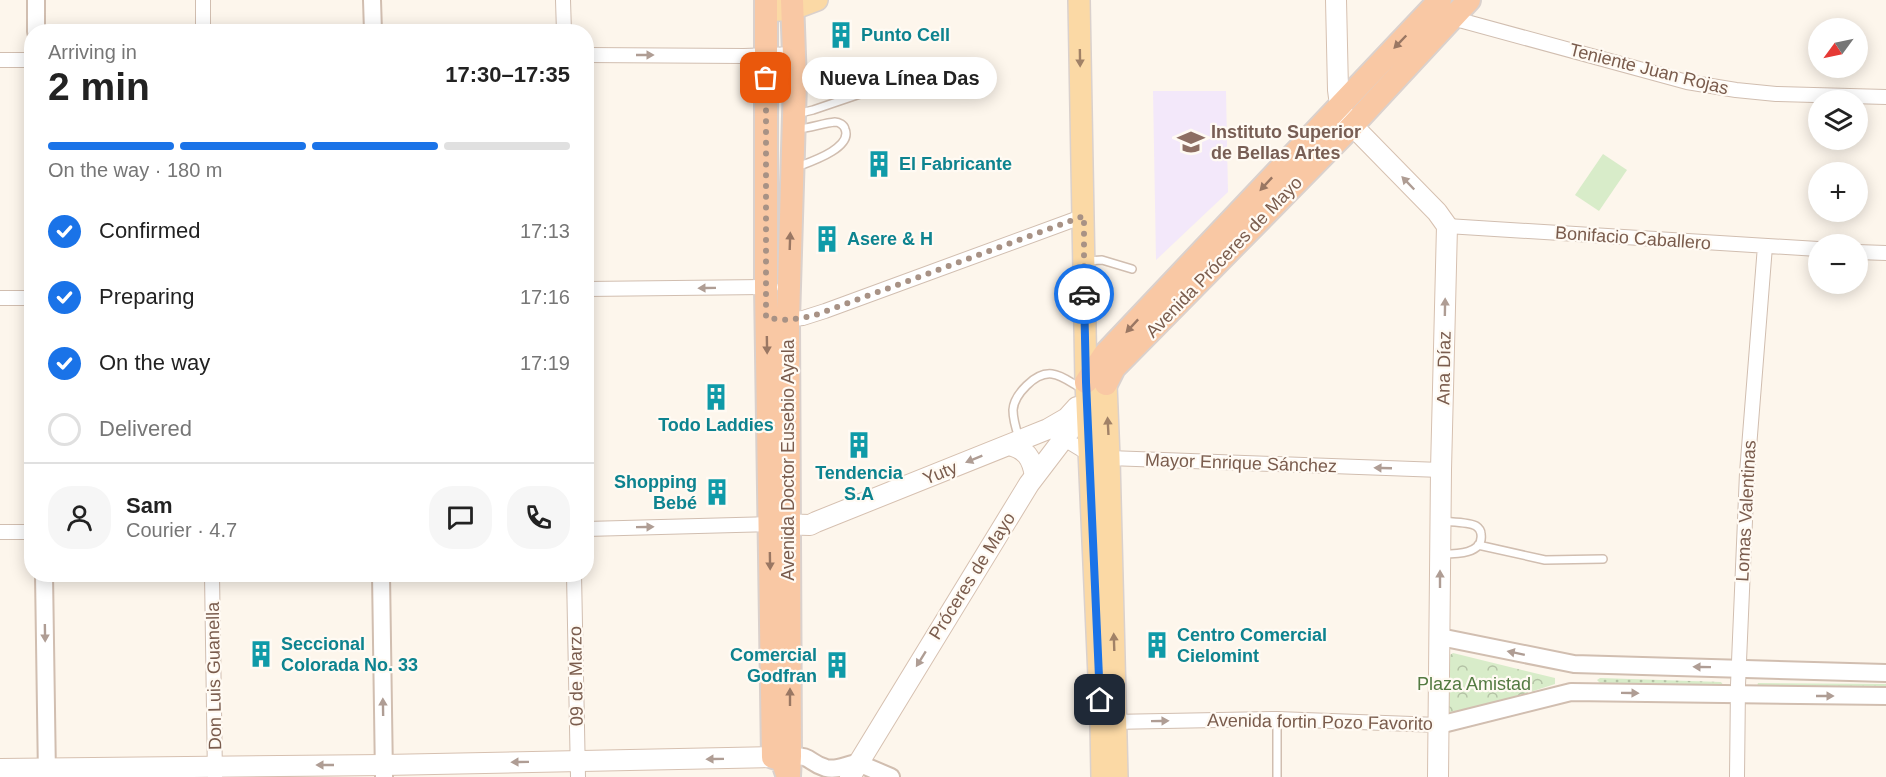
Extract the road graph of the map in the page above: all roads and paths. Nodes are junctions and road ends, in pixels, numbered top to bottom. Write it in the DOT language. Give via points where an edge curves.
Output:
graph roads {
  1 [pos="36,0"];
  2 [pos="203,0"];
  3 [pos="372,0"];
  4 [pos="563,0"];
  5 [pos="817,0"];
  6 [pos="1079,0"];
  7 [pos="1336,0"];
  8 [pos="1469,0"];
  9 [pos="767,5"];
  10 [pos="792,5"];
  11 [pos="1446,9"];
  12 [pos="36,24"];
  13 [pos="203,24"];
  14 [pos="373,24"];
  15 [pos="564,24"];
  16 [pos="794,54"];
  17 [pos="594,55"];
  18 [pos="766,55"];
  19 [pos="0,60"];
  20 [pos="24,60"];
  21 [pos="922,73"];
  22 [pos="1886,97"];
  23 [pos="1346,116"];
  24 [pos="794,122"];
  25 [pos="792,169"];
  26 [pos="1084,216"];
  27 [pos="1447,226"];
  28 [pos="1765,246"];
  29 [pos="1808,248"];
  30 [pos="1868,252"];
  31 [pos="1886,253"];
  32 [pos="1084,261"];
  33 [pos="1132,269"];
  34 [pos="766,287"];
  35 [pos="788,288"];
  36 [pos="594,290"];
  37 [pos="0,298"];
  38 [pos="24,298"];
  39 [pos="777,319"];
  40 [pos="1091,390"];
  41 [pos="1055,434"];
  42 [pos="1014,443"];
  43 [pos="1099,456"];
  44 [pos="1043,469"];
  45 [pos="1441,470"];
  46 [pos="1441,520"];
  47 [pos="779,524"];
  48 [pos="594,529"];
  49 [pos="0,532"];
  50 [pos="24,532"];
  51 [pos="1478,545"];
  52 [pos="1441,554"];
  53 [pos="1603,559"];
  54 [pos="44,582"];
  55 [pos="212,582"];
  56 [pos="381,582"];
  57 [pos="574,582"];
  58 [pos="1440,637"];
  59 [pos="1574,664"];
  60 [pos="1739,668"];
  61 [pos="1886,673"];
  62 [pos="1571,692"];
  63 [pos="1738,695"];
  64 [pos="1886,696"];
  65 [pos="1277,720"];
  66 [pos="1109,722"];
  67 [pos="1439,724"];
  68 [pos="785,767"];
  69 [pos="0,769"];
  70 [pos="577,769"];
  71 [pos="854,770"];
  72 [pos="215,771"];
  73 [pos="384,771"];
  74 [pos="47,773"];
  75 [pos="891,777"];
  76 [pos="1102,777"];
  77 [pos="1117,777"];
  78 [pos="1277,777"];
  79 [pos="1438,777"];
  80 [pos="1737,777"];
  1 -- 12 [label="street"];
  2 -- 13 [label="street"];
  3 -- 14 [label="street"];
  4 -- 15 [label="street"];
  5 -- 10 [label="main road"];
  6 -- 26 [label="main road, one-way"];
  7 -- 23 [label="main road" via="1338,90"];
  8 -- 11 [label="highway, Avenida Próceres de Mayo"];
  9 -- 10 [label="main road"];
  9 -- 18 [label="highway, Avenida Doctor Eusebio Ayala"];
  10 -- 16 [label="highway, Avenida Doctor Eusebio Ayala"];
  11 -- 22 [label="street, Teniente Juan Rojas" via="1687,82 1776,94"];
  11 -- 23 [label="highway, Avenida Próceres de Mayo"];
  16 -- 18 [label="street"];
  16 -- 24 [label="highway, Avenida Doctor Eusebio Ayala"];
  17 -- 18 [label="street, one-way"];
  18 -- 34 [label="highway, Avenida Doctor Eusebio Ayala"];
  19 -- 20 [label="street"];
  21 -- 24 [label="lane" via="813,110"];
  27 -- 23 [label="main road, one-way"];
  23 -- 40 [label="highway, Avenida Próceres de Mayo" via="1293,187"];
  23 -- 40 [label="highway, Avenida Próceres de Mayo, one-way" via="1104,355"];
  24 -- 25 [label="highway, Avenida Doctor Eusebio Ayala"];
  24 -- 25 [label="lane" via="813,128 841,123 846,135 835,150"];
  35 -- 25 [label="highway, Avenida Doctor Eusebio Ayala, one-way"];
  26 -- 32 [label="main road"];
  26 -- 39 [label="street" via="813,316"];
  27 -- 28 [label="street, Bonifacio Caballero"];
  45 -- 27 [label="main road, Ana Díaz, one-way"];
  28 -- 29 [label="street, Bonifacio Caballero"];
  28 -- 60 [label="street, Lomas Valentinas" via="1747,473"];
  30 -- 31 [label="street"];
  32 -- 33 [label="lane" via="1102,260"];
  32 -- 40 [label="main road"];
  34 -- 35 [label="street"];
  34 -- 36 [label="street, one-way"];
  34 -- 39 [label="highway, Avenida Doctor Eusebio Ayala"];
  35 -- 39 [label="highway, Avenida Doctor Eusebio Ayala"];
  37 -- 38 [label="street"];
  39 -- 47 [label="highway, Avenida Doctor Eusebio Ayala"];
  40 -- 41 [label="main road, Próceres de Mayo"];
  40 -- 42 [label="lane" via="1051,374 1039,376 1015,401"];
  43 -- 40 [label="main road, one-way"];
  40 -- 43 [label="main road"];
  41 -- 42 [label="main road, Yuty"];
  41 -- 43 [label="street, Mayor Enrique Sánchez"];
  41 -- 44 [label="main road, Próceres de Mayo"];
  42 -- 44 [label="main road" via="1026,453 1035,476"];
  42 -- 47 [label="main road, Yuty, one-way" via="810,525"];
  45 -- 43 [label="street, Mayor Enrique Sánchez, one-way"];
  66 -- 43 [label="main road, one-way"];
  43 -- 66 [label="main road" via="1086,479"];
  44 -- 71 [label="main road, Próceres de Mayo, one-way"];
  45 -- 46 [label="main road, Ana Díaz"];
  46 -- 51 [label="lane" via="1479,528"];
  46 -- 52 [label="main road, Ana Díaz"];
  48 -- 47 [label="street, one-way"];
  47 -- 68 [label="highway, Avenida Doctor Eusebio Ayala"];
  49 -- 50 [label="street"];
  51 -- 52 [label="lane" via="1461,554"];
  51 -- 53 [label="lane" via="1545,560"];
  58 -- 52 [label="main road, Ana Díaz, one-way"];
  54 -- 74 [label="street, one-way"];
  55 -- 72 [label="street, Don Luis Guanella"];
  73 -- 56 [label="street, one-way"];
  57 -- 70 [label="street, 09 de Marzo"];
  59 -- 58 [label="street, one-way"];
  58 -- 67 [label="main road, Ana Díaz"];
  60 -- 59 [label="street, one-way"];
  59 -- 62 [label="street"];
  60 -- 61 [label="street"];
  60 -- 63 [label="street, Lomas Valentinas"];
  62 -- 63 [label="street, Avenida fortin Pozo Favorito, one-way"];
  62 -- 67 [label="street, Avenida fortin Pozo Favorito"];
  63 -- 64 [label="street, Avenida fortin Pozo Favorito, one-way"];
  63 -- 80 [label="street, Lomas Valentinas"];
  66 -- 65 [label="street, Avenida fortin Pozo Favorito, one-way"];
  65 -- 67 [label="street, Avenida fortin Pozo Favorito"];
  65 -- 78 [label="lane"];
  66 -- 76 [label="main road"];
  66 -- 77 [label="main road"];
  67 -- 79 [label="main road, Ana Díaz"];
  68 -- 70 [label="main road, one-way"];
  68 -- 71 [label="street" via="803,755 827,768"];
  69 -- 74 [label="main road"];
  70 -- 73 [label="main road, one-way"];
  71 -- 75 [label="street"];
  73 -- 72 [label="main road, one-way"];
  72 -- 74 [label="main road"];
}
